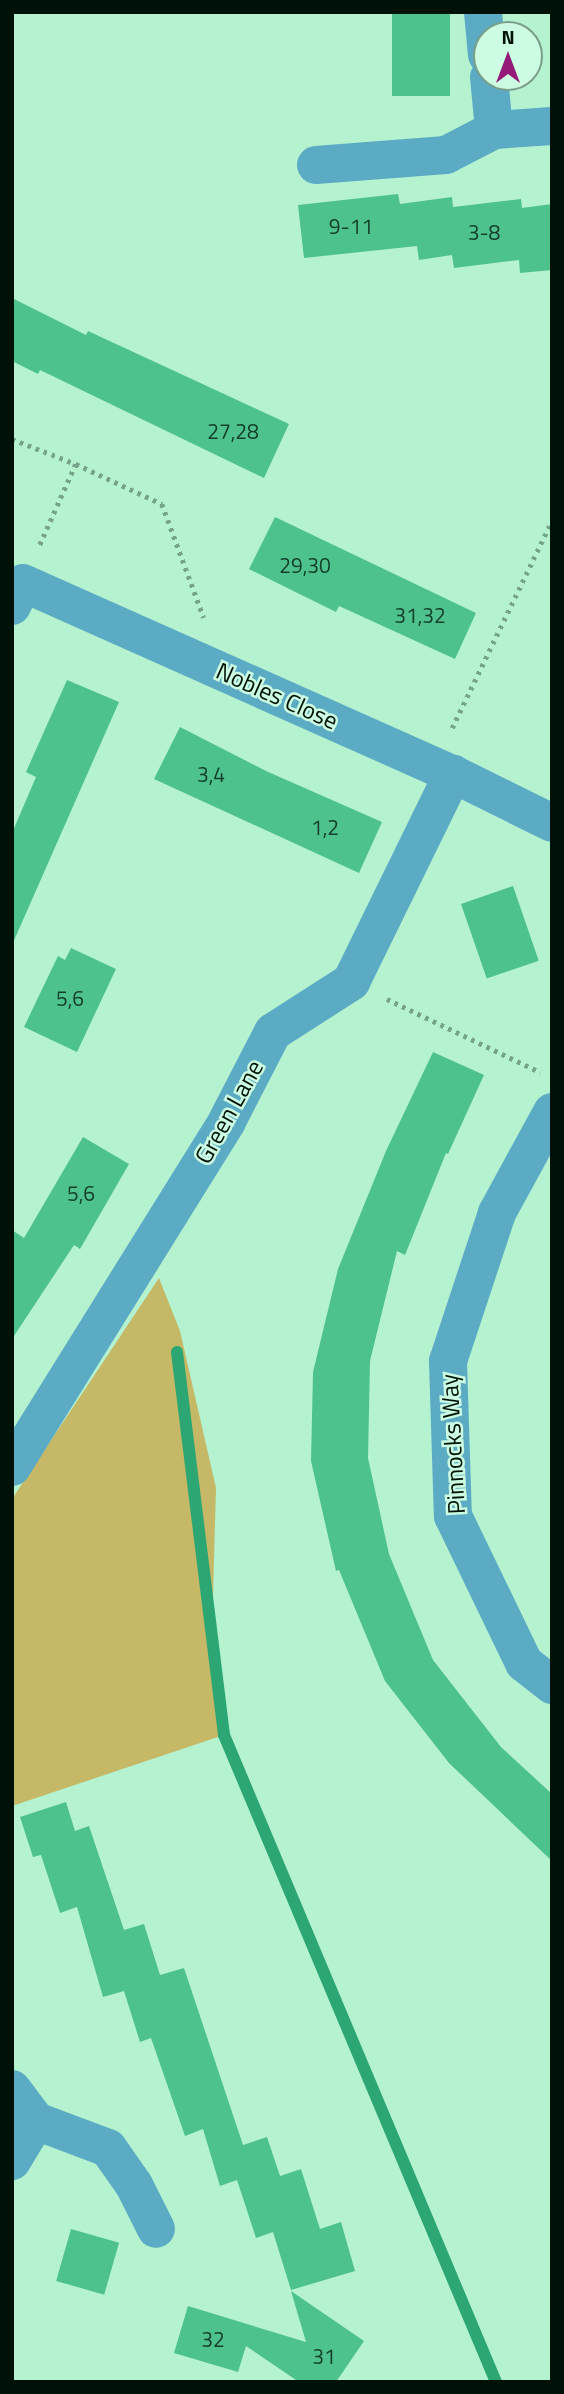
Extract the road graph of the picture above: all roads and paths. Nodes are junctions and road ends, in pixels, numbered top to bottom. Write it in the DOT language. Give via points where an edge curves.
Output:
graph roads {
  1 [pos="490,91"];
  2 [pos="552,126"];
  3 [pos="494,130"];
  4 [pos="316,165"];
  5 [pos="12,439"];
  6 [pos="76,464"];
  7 [pos="552,520"];
  8 [pos="18,595"];
  9 [pos="211,624"];
  10 [pos="453,774"];
  11 [pos="552,823"];
  12 [pos="351,982"];
  13 [pos="552,1078"];
  14 [pos="552,1112"];
  15 [pos="12,1467"];
  16 [pos="552,1685"];
  17 [pos="12,2090"];
  18 [pos="36,2120"];
  19 [pos="12,2161"];
  20 [pos="156,2230"];
  1 -- 3 [label="street"];
  2 -- 3 [label="street"];
  3 -- 4 [label="street" via="446,155"];
  5 -- 6 [label="path"];
  6 -- 8 [label="path"];
  6 -- 9 [label="path" via="162,504 202,617"];
  7 -- 10 [label="path" via="446,739"];
  8 -- 10 [label="street, Nobles Close"];
  10 -- 11 [label="street, Nobles Close"];
  10 -- 12 [label="street"];
  12 -- 13 [label="path"];
  12 -- 15 [label="street, Green Lane" via="273,1032 227,1121"];
  14 -- 16 [label="street, Pinnocks Way" via="497,1213 448,1362 453,1516 524,1662"];
  17 -- 18 [label="street"];
  18 -- 19 [label="street"];
  18 -- 20 [label="street" via="108,2148 134,2185"];
}
